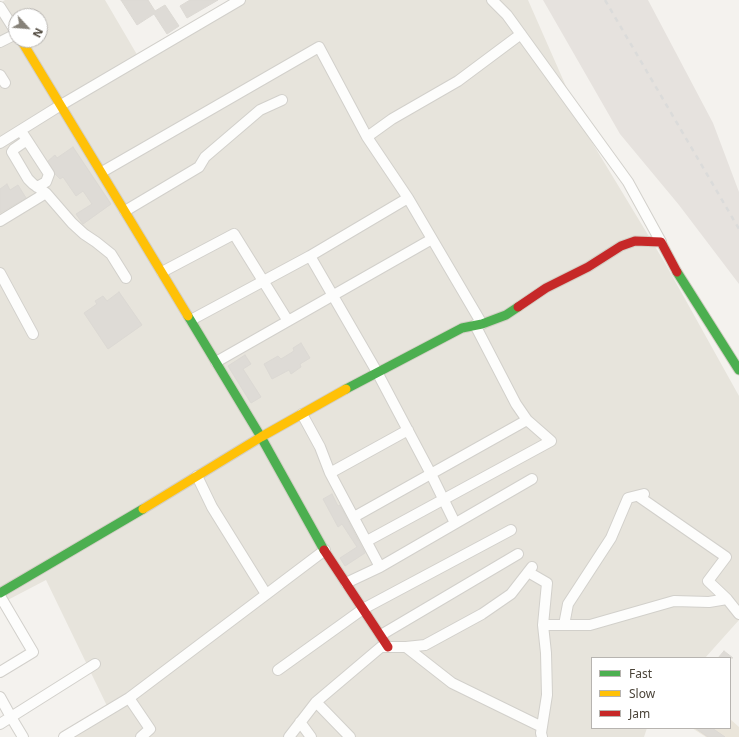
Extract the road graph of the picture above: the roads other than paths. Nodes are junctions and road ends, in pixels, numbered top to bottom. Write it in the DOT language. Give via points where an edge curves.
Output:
graph roads {
  1 [pos="240,0"];
  2 [pos="492,0"];
  3 [pos="0,7"];
  4 [pos="8,20"];
  5 [pos="520,34"];
  6 [pos="26,48"];
  7 [pos="282,100"];
  8 [pos="61,105"];
  9 [pos="21,130"];
  10 [pos="367,136"];
  11 [pos="27,140"];
  12 [pos="0,143"];
  13 [pos="102,172"];
  14 [pos="42,190"];
  15 [pos="408,198"];
  16 [pos="125,211"];
  17 [pos="0,221"];
  18 [pos="432,239"];
  19 [pos="661,242"];
  20 [pos="310,256"];
  21 [pos="162,272"];
  22 [pos="0,273"];
  23 [pos="126,278"];
  24 [pos="264,281"];
  25 [pos="333,296"];
  26 [pos="191,320"];
  27 [pos="288,321"];
  28 [pos="478,325"];
  29 [pos="33,334"];
  30 [pos="216,362"];
  31 [pos="739,370"];
  32 [pos="377,372"];
  33 [pos="302,414"];
  34 [pos="527,420"];
  35 [pos="408,430"];
  36 [pos="261,437"];
  37 [pos="330,473"];
  38 [pos="431,474"];
  39 [pos="197,476"];
  40 [pos="532,479"];
  41 [pos="444,499"];
  42 [pos="354,517"];
  43 [pos="455,523"];
  44 [pos="511,530"];
  45 [pos="366,541"];
  46 [pos="325,550"];
  47 [pos="518,554"];
  48 [pos="380,567"];
  49 [pos="346,583"];
  50 [pos="0,593"];
  51 [pos="266,594"];
  52 [pos="0,596"];
  53 [pos="727,599"];
  54 [pos="363,609"];
  55 [pos="739,614"];
  56 [pos="543,625"];
  57 [pos="564,625"];
  58 [pos="380,635"];
  59 [pos="388,647"];
  60 [pos="406,647"];
  61 [pos="95,664"];
  62 [pos="278,670"];
  63 [pos="0,672"];
  64 [pos="0,697"];
  65 [pos="129,698"];
  66 [pos="316,702"];
  67 [pos="11,717"];
  68 [pos="300,722"];
  69 [pos="0,724"];
  70 [pos="542,732"];
  71 [pos="23,737"];
  72 [pos="64,737"];
  73 [pos="141,737"];
  74 [pos="289,737"];
  75 [pos="311,737"];
  76 [pos="350,737"];
  1 -- 8 [label="street"];
  2 -- 5 [label="street" via="507,15"];
  3 -- 4 [label="street"];
  5 -- 10 [label="street" via="458,81"];
  5 -- 19 [label="street" via="628,182"];
  6 -- 8 [label="street"];
  7 -- 16 [label="street" via="260,110 205,157 199,167"];
  8 -- 9 [label="street"];
  8 -- 13 [label="street"];
  9 -- 11 [label="street"];
  9 -- 12 [label="street"];
  10 -- 13 [label="street" via="319,47"];
  10 -- 15 [label="street"];
  11 -- 14 [label="street" via="49,174"];
  11 -- 14 [label="street" via="12,152 28,179"];
  13 -- 16 [label="street"];
  14 -- 17 [label="street"];
  14 -- 23 [label="street" via="76,226 111,254"];
  15 -- 18 [label="street"];
  15 -- 20 [label="street"];
  16 -- 21 [label="street"];
  18 -- 25 [label="street"];
  18 -- 28 [label="street"];
  19 -- 28 [label="street" via="635,241 621,246 588,267 546,288 506,315"];
  19 -- 31 [label="street" via="684,284"];
  20 -- 24 [label="street"];
  20 -- 25 [label="street"];
  21 -- 24 [label="street" via="234,234"];
  21 -- 26 [label="street"];
  22 -- 29 [label="street"];
  24 -- 26 [label="street"];
  24 -- 27 [label="street"];
  25 -- 27 [label="street"];
  25 -- 32 [label="street"];
  26 -- 30 [label="street"];
  27 -- 30 [label="street"];
  28 -- 32 [label="street" via="462,328"];
  28 -- 34 [label="street" via="516,404"];
  30 -- 36 [label="street"];
  32 -- 33 [label="street"];
  32 -- 35 [label="street"];
  33 -- 36 [label="street"];
  33 -- 37 [label="street"];
  34 -- 38 [label="street"];
  34 -- 41 [label="street" via="551,441"];
  35 -- 37 [label="street"];
  35 -- 38 [label="street"];
  36 -- 39 [label="street"];
  36 -- 46 [label="street"];
  37 -- 42 [label="street"];
  38 -- 41 [label="street"];
  38 -- 42 [label="street"];
  39 -- 50 [label="street"];
  39 -- 51 [label="street" via="212,507"];
  40 -- 43 [label="street"];
  41 -- 43 [label="street"];
  41 -- 45 [label="street"];
  42 -- 45 [label="street"];
  43 -- 48 [label="street"];
  44 -- 54 [label="street"];
  45 -- 48 [label="street"];
  46 -- 49 [label="street"];
  46 -- 51 [label="street"];
  47 -- 58 [label="street"];
  48 -- 49 [label="street"];
  49 -- 54 [label="street"];
  51 -- 65 [label="street"];
  52 -- 63 [label="street" via="33,652"];
  53 -- 55 [label="street"];
  53 -- 57 [label="street" via="709,602 674,601 590,624"];
  53 -- 57 [label="street" via="708,581 726,557 641,495 628,498 611,538 568,604"];
  54 -- 58 [label="street"];
  54 -- 62 [label="street"];
  56 -- 57 [label="street"];
  56 -- 60 [label="street" via="547,583 530,569 511,594 482,614 425,645"];
  56 -- 70 [label="street" via="547,695"];
  58 -- 59 [label="street"];
  59 -- 60 [label="street"];
  59 -- 66 [label="street" via="381,647"];
  60 -- 70 [label="street" via="452,683"];
  61 -- 67 [label="street"];
  64 -- 67 [label="street"];
  65 -- 72 [label="street"];
  65 -- 73 [label="street" via="150,729"];
  66 -- 68 [label="street"];
  66 -- 76 [label="street"];
  67 -- 69 [label="street"];
  67 -- 71 [label="street"];
  68 -- 74 [label="street"];
  68 -- 75 [label="street"];
}
